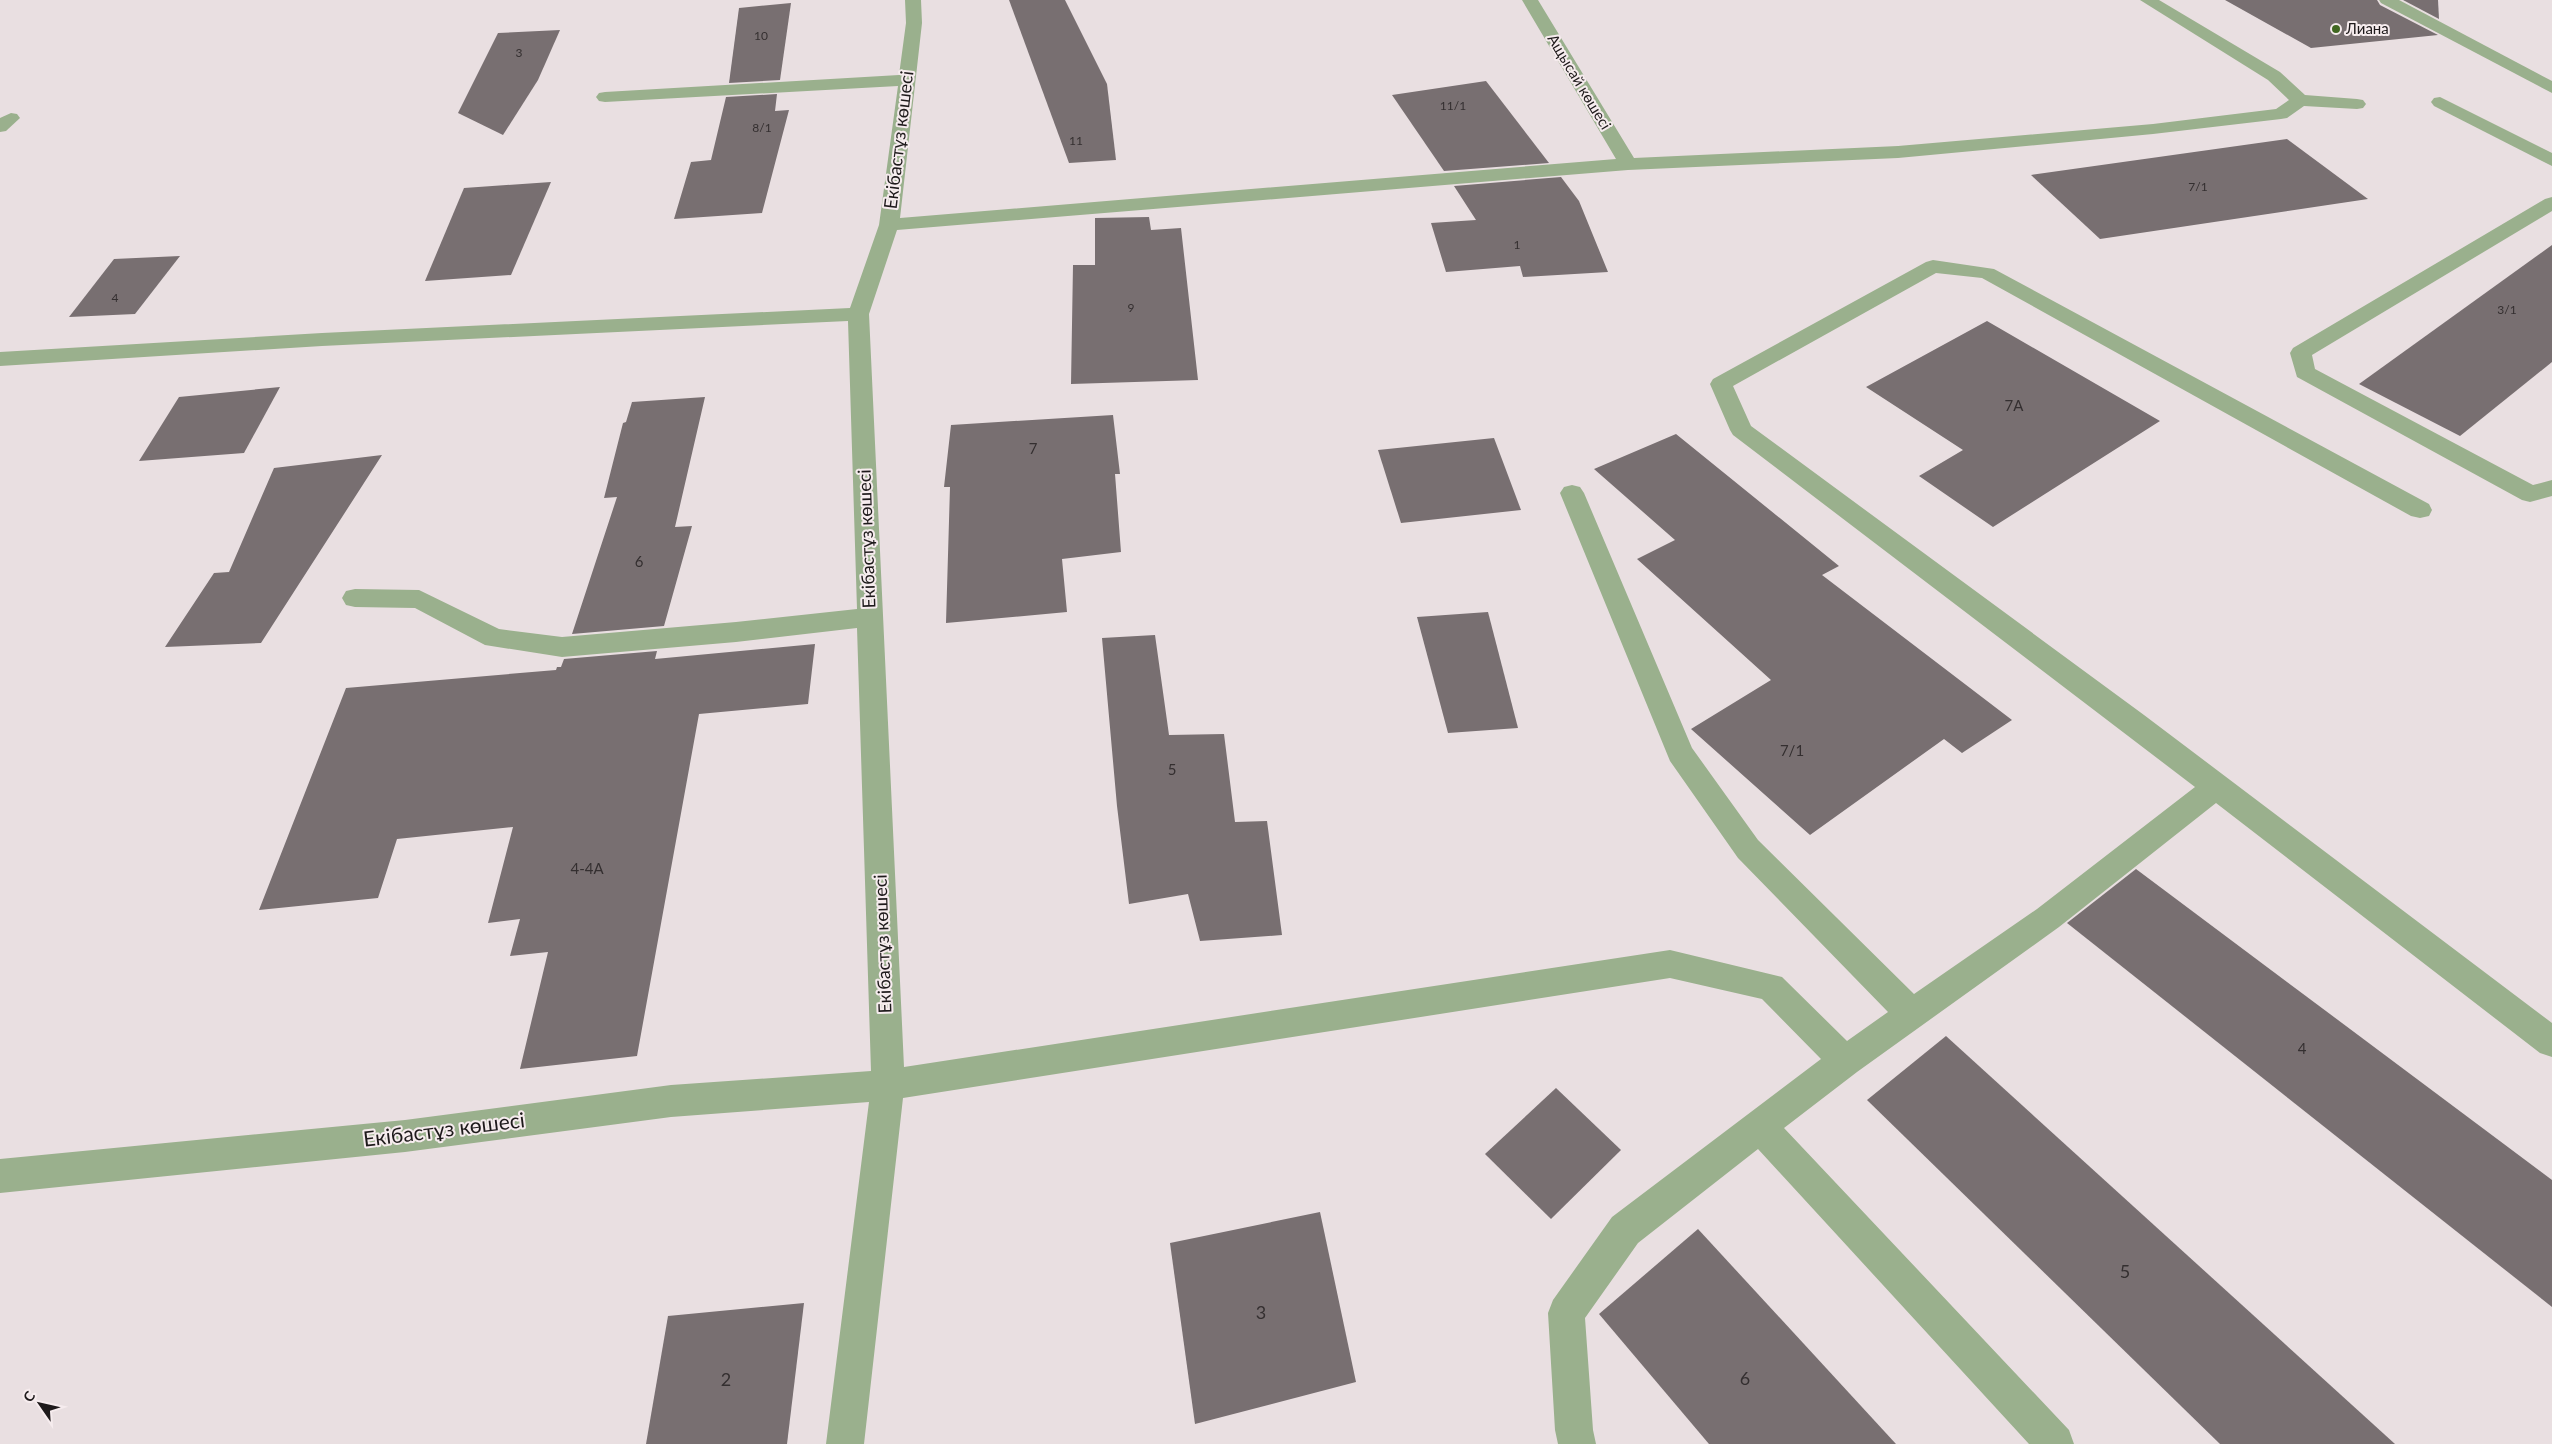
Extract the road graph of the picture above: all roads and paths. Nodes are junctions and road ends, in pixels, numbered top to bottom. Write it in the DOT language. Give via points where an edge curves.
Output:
graph roads {
  1 [pos="913,0"];
  2 [pos="1530,0"];
  3 [pos="2148,0"];
  4 [pos="2386,0"];
  5 [pos="906,80"];
  6 [pos="2552,88"];
  7 [pos="605,97"];
  8 [pos="2300,100"];
  9 [pos="2440,102"];
  10 [pos="2357,104"];
  11 [pos="2552,160"];
  12 [pos="1628,164"];
  13 [pos="2552,203"];
  14 [pos="889,224"];
  15 [pos="858,314"];
  16 [pos="0,358"];
  17 [pos="2552,488"];
  18 [pos="1572,493"];
  19 [pos="2420,510"];
  20 [pos="355,598"];
  21 [pos="870,617"];
  22 [pos="2216,787"];
  23 [pos="1912,1014"];
  24 [pos="2552,1042"];
  25 [pos="1845,1061"];
  26 [pos="888,1085"];
  27 [pos="1760,1127"];
  28 [pos="0,1176"];
  29 [pos="845,1444"];
  30 [pos="1577,1444"];
  31 [pos="2056,1444"];
  1 -- 5 [label="street, Екібастұз көшесі" via="914,23"];
  2 -- 12 [label="street, Ащысай көшесі"];
  3 -- 8 [label="street" via="2274,76"];
  4 -- 6 [label="street"];
  5 -- 7 [label="street"];
  5 -- 14 [label="street, Екібастұз көшесі"];
  8 -- 10 [label="street"];
  8 -- 12 [label="street" via="2281,114 2144,130 1898,152"];
  9 -- 11 [label="street"];
  12 -- 14 [label="street"];
  13 -- 17 [label="street" via="2302,353 2305,372 2530,494"];
  14 -- 15 [label="street, Екібастұз көшесі"];
  15 -- 16 [label="street" via="183,346"];
  15 -- 21 [label="street, Екібастұз көшесі"];
  18 -- 23 [label="street" via="1680,753 1748,849"];
  19 -- 22 [label="street" via="1987,273 1933,266 1721,384 1741,430 2134,722"];
  20 -- 21 [label="street" via="419,599 494,638 562,647"];
  21 -- 26 [label="street, Екібастұз көшесі"];
  22 -- 23 [label="street" via="2048,918"];
  22 -- 24 [label="street"];
  23 -- 25 [label="street"];
  25 -- 26 [label="street" via="1771,987 1670,964"];
  25 -- 27 [label="street"];
  26 -- 28 [label="street, Екібастұз көшесі" via="671,1101 405,1136"];
  26 -- 29 [label="street, Екібастұз көшесі"];
  27 -- 30 [label="street" via="1625,1230 1566,1313"];
  27 -- 31 [label="street"];
}
